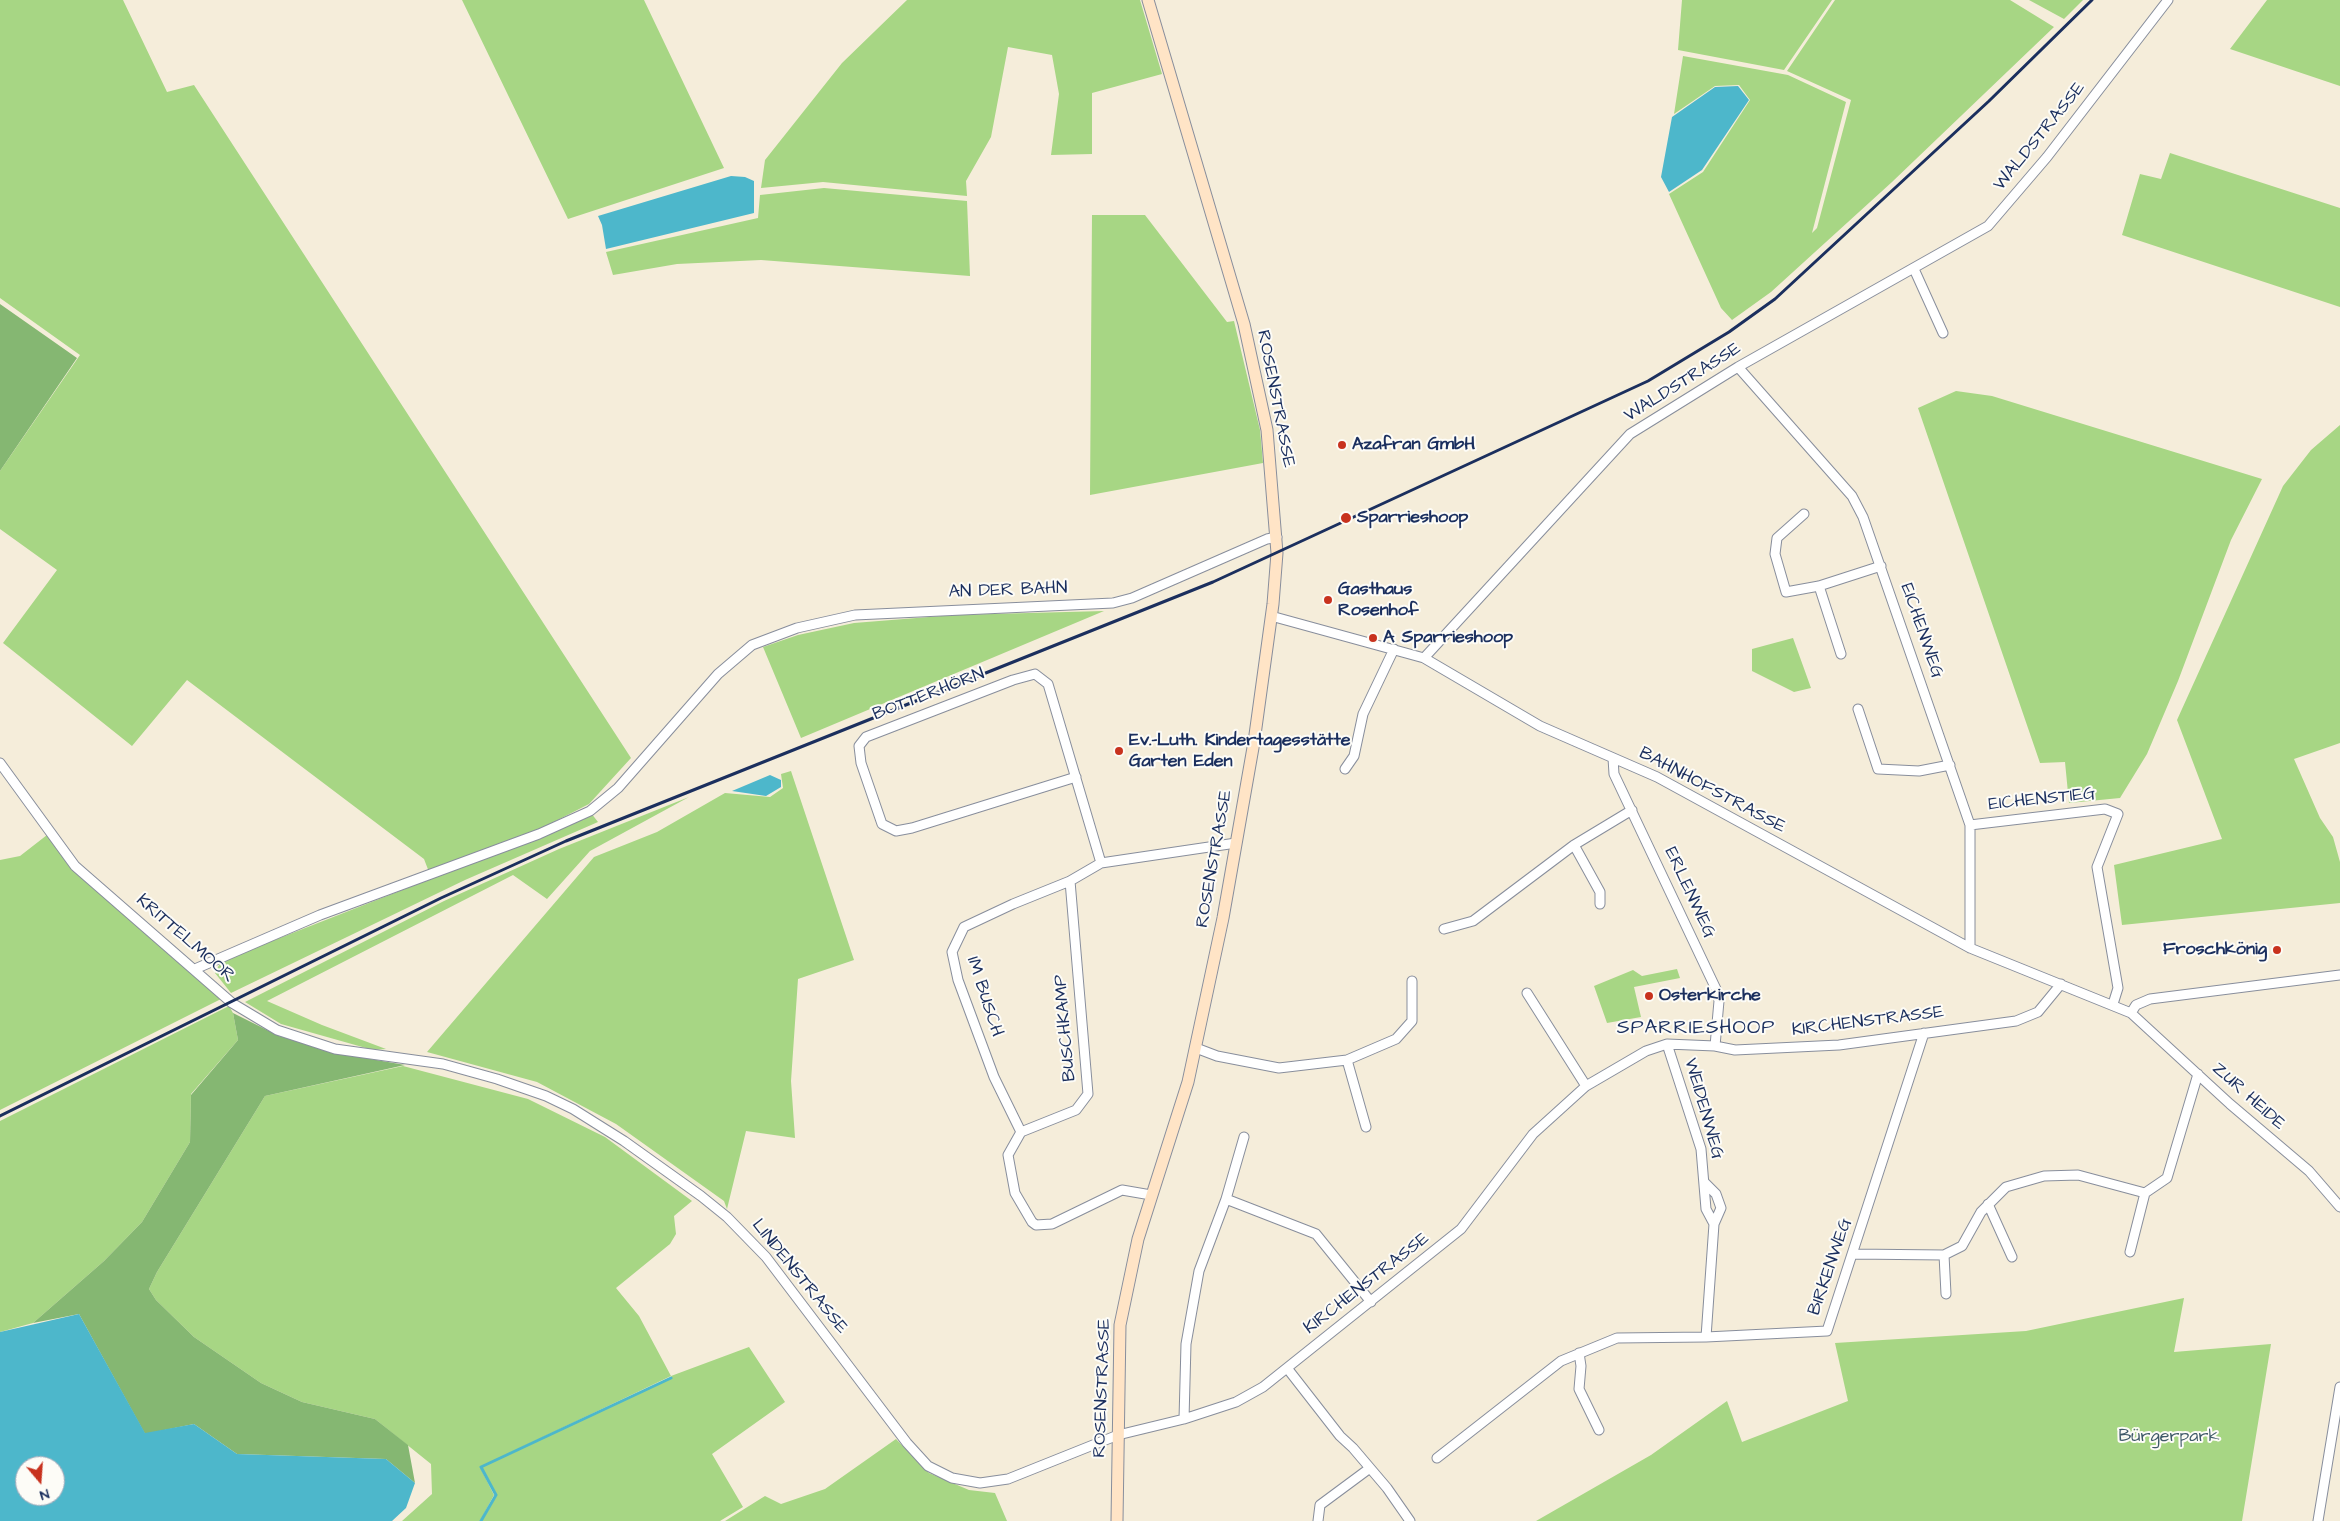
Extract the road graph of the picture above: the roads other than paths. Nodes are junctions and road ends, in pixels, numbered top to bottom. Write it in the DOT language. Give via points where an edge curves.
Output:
graph roads {
  1 [pos="1148,0"];
  2 [pos="2168,0"];
  3 [pos="1914,269"];
  4 [pos="1943,333"];
  5 [pos="1738,367"];
  6 [pos="1804,514"];
  7 [pos="1277,537"];
  8 [pos="1881,566"];
  9 [pos="1819,586"];
  10 [pos="1271,616"];
  11 [pos="1394,649"];
  12 [pos="1840,654"];
  13 [pos="1424,658"];
  14 [pos="1858,709"];
  15 [pos="1613,758"];
  16 [pos="0,763"];
  17 [pos="1950,765"];
  18 [pos="1346,769"];
  19 [pos="1076,777"];
  20 [pos="1632,810"];
  21 [pos="1970,825"];
  22 [pos="1236,843"];
  23 [pos="1574,845"];
  24 [pos="1101,863"];
  25 [pos="1070,881"];
  26 [pos="1600,904"];
  27 [pos="1444,929"];
  28 [pos="1970,948"];
  29 [pos="194,969"];
  30 [pos="2340,975"];
  31 [pos="1412,981"];
  32 [pos="2061,984"];
  33 [pos="1527,994"];
  34 [pos="2113,1004"];
  35 [pos="2131,1013"];
  36 [pos="1924,1033"];
  37 [pos="1667,1044"];
  38 [pos="1715,1046"];
  39 [pos="1196,1048"];
  40 [pos="402,1058"];
  41 [pos="1347,1060"];
  42 [pos="2198,1074"];
  43 [pos="1586,1086"];
  44 [pos="1366,1127"];
  45 [pos="1021,1132"];
  46 [pos="1244,1137"];
  47 [pos="1705,1183"];
  48 [pos="2145,1193"];
  49 [pos="1152,1195"];
  50 [pos="1226,1199"];
  51 [pos="1988,1204"];
  52 [pos="2340,1207"];
  53 [pos="1714,1224"];
  54 [pos="2130,1252"];
  55 [pos="1853,1254"];
  56 [pos="1944,1255"];
  57 [pos="2012,1257"];
  58 [pos="1946,1294"];
  59 [pos="1371,1302"];
  60 [pos="1706,1337"];
  61 [pos="1579,1353"];
  62 [pos="1287,1368"];
  63 [pos="2340,1387"];
  64 [pos="1184,1419"];
  65 [pos="1599,1430"];
  66 [pos="1118,1436"];
  67 [pos="1437,1458"];
  68 [pos="1370,1468"];
  69 [pos="1116,1521"];
  70 [pos="1318,1521"];
  71 [pos="1410,1521"];
  72 [pos="2318,1521"];
  1 -- 7 [label="main road, ROSENSTRASSE" via="1244,324 1267,430"];
  2 -- 3 [label="street, WALDSTRASSE" via="2047,157 1988,226"];
  3 -- 4 [label="street"];
  3 -- 5 [label="street, WALDSTRASSE"];
  5 -- 8 [label="street, EICHENWEG" via="1852,496 1864,517"];
  5 -- 13 [label="street, WALDSTRASSE" via="1630,434"];
  6 -- 9 [label="street" via="1777,538 1775,554 1786,592"];
  7 -- 10 [label="main road, ROSENSTRASSE"];
  7 -- 29 [label="street, AN DER BAHN" via="1113,603 855,615 797,628 752,645 718,674 618,788 590,811 539,834 320,915"];
  8 -- 9 [label="street"];
  8 -- 17 [label="street, EICHENWEG"];
  9 -- 12 [label="street"];
  10 -- 11 [label="street, BAHNHOFSTRASSE"];
  10 -- 22 [label="main road, ROSENSTRASSE"];
  11 -- 13 [label="street, BAHNHOFSTRASSE"];
  11 -- 18 [label="street" via="1363,714 1354,756"];
  13 -- 15 [label="street, BAHNHOFSTRASSE" via="1540,726"];
  14 -- 17 [label="street" via="1878,769 1919,772"];
  15 -- 20 [label="street, ERLENWEG" via="1614,774"];
  15 -- 28 [label="street, BAHNHOFSTRASSE" via="1658,778"];
  16 -- 29 [label="street, KRITTELMOOR" via="75,866"];
  17 -- 21 [label="street, EICHENWEG"];
  19 -- 19 [label="street, BOTTERHÖRN" via="1048,684 1035,674 866,737 860,746 861,763 882,824 896,831"];
  19 -- 24 [label="street, BOTTERHÖRN"];
  20 -- 23 [label="street"];
  20 -- 38 [label="street, ERLENWEG" via="1716,988 1719,1001"];
  21 -- 28 [label="street, EICHENWEG"];
  21 -- 34 [label="street, EICHENSTIEG" via="2105,809 2118,814 2097,867 2118,988"];
  22 -- 24 [label="street, IM BUSCH"];
  22 -- 39 [label="main road, ROSENSTRASSE"];
  23 -- 26 [label="street" via="1600,892"];
  23 -- 27 [label="street" via="1473,921"];
  24 -- 25 [label="street, IM BUSCH"];
  25 -- 45 [label="street, BUSCHKAMP" via="1088,1094 1076,1110"];
  25 -- 45 [label="street, IM BUSCH" via="964,927 952,952 958,980 991,1068"];
  28 -- 32 [label="street, BAHNHOFSTRASSE"];
  29 -- 40 [label="street, KRITTELMOOR" via="232,1002 277,1030 334,1048"];
  30 -- 35 [label="street" via="2150,999 2136,1006"];
  31 -- 41 [label="street" via="1412,1021 1396,1039"];
  32 -- 34 [label="street, BAHNHOFSTRASSE"];
  32 -- 36 [label="street, KIRCHENSTRASSE" via="2038,1012 2016,1021"];
  33 -- 43 [label="street"];
  34 -- 35 [label="street, BAHNHOFSTRASSE"];
  35 -- 42 [label="street, ZUR HEIDE"];
  36 -- 38 [label="street, KIRCHENSTRASSE" via="1839,1045 1735,1050"];
  36 -- 55 [label="street, BIRKENWEG"];
  37 -- 38 [label="street, KIRCHENSTRASSE"];
  37 -- 43 [label="street, KIRCHENSTRASSE" via="1646,1051"];
  37 -- 47 [label="street, WEIDENWEG" via="1701,1149"];
  39 -- 41 [label="street" via="1216,1056 1279,1068"];
  39 -- 49 [label="main road, ROSENSTRASSE"];
  40 -- 66 [label="street, LINDENSTRASSE" via="461,1069 546,1096 624,1141 701,1196 766,1257 907,1443 928,1466 952,1478 980,1483 1008,1479"];
  41 -- 44 [label="street"];
  42 -- 48 [label="street" via="2167,1178"];
  42 -- 52 [label="street, ZUR HEIDE" via="2309,1171"];
  43 -- 59 [label="street, KIRCHENSTRASSE" via="1533,1134 1461,1229"];
  45 -- 49 [label="street" via="1008,1155 1015,1193 1036,1225 1052,1224 1122,1190"];
  46 -- 50 [label="street"];
  47 -- 53 [label="street, WEIDENWEG" via="1706,1209"];
  47 -- 53 [label="street, WEIDENWEG" via="1716,1194 1721,1208"];
  48 -- 51 [label="street" via="2078,1175 2044,1176 2006,1187"];
  48 -- 54 [label="street"];
  49 -- 66 [label="main road, ROSENSTRASSE" via="1138,1239 1120,1326"];
  50 -- 59 [label="street" via="1316,1234"];
  50 -- 64 [label="street" via="1199,1271 1186,1344"];
  51 -- 56 [label="street" via="1962,1246"];
  51 -- 57 [label="street"];
  53 -- 60 [label="street, WEIDENWEG"];
  55 -- 56 [label="street"];
  55 -- 60 [label="street, BIRKENWEG" via="1827,1331"];
  56 -- 58 [label="street"];
  59 -- 62 [label="street, KIRCHENSTRASSE"];
  60 -- 61 [label="street, BIRKENWEG" via="1617,1338"];
  61 -- 65 [label="street" via="1582,1366 1579,1389"];
  61 -- 67 [label="street, BIRKENWEG" via="1560,1361"];
  62 -- 64 [label="street, KIRCHENSTRASSE" via="1236,1402"];
  62 -- 68 [label="street" via="1340,1436"];
  63 -- 72 [label="street"];
  64 -- 66 [label="street, KIRCHENSTRASSE"];
  66 -- 69 [label="main road, ROSENSTRASSE"];
  68 -- 70 [label="street" via="1320,1505"];
  68 -- 71 [label="street"];
}
